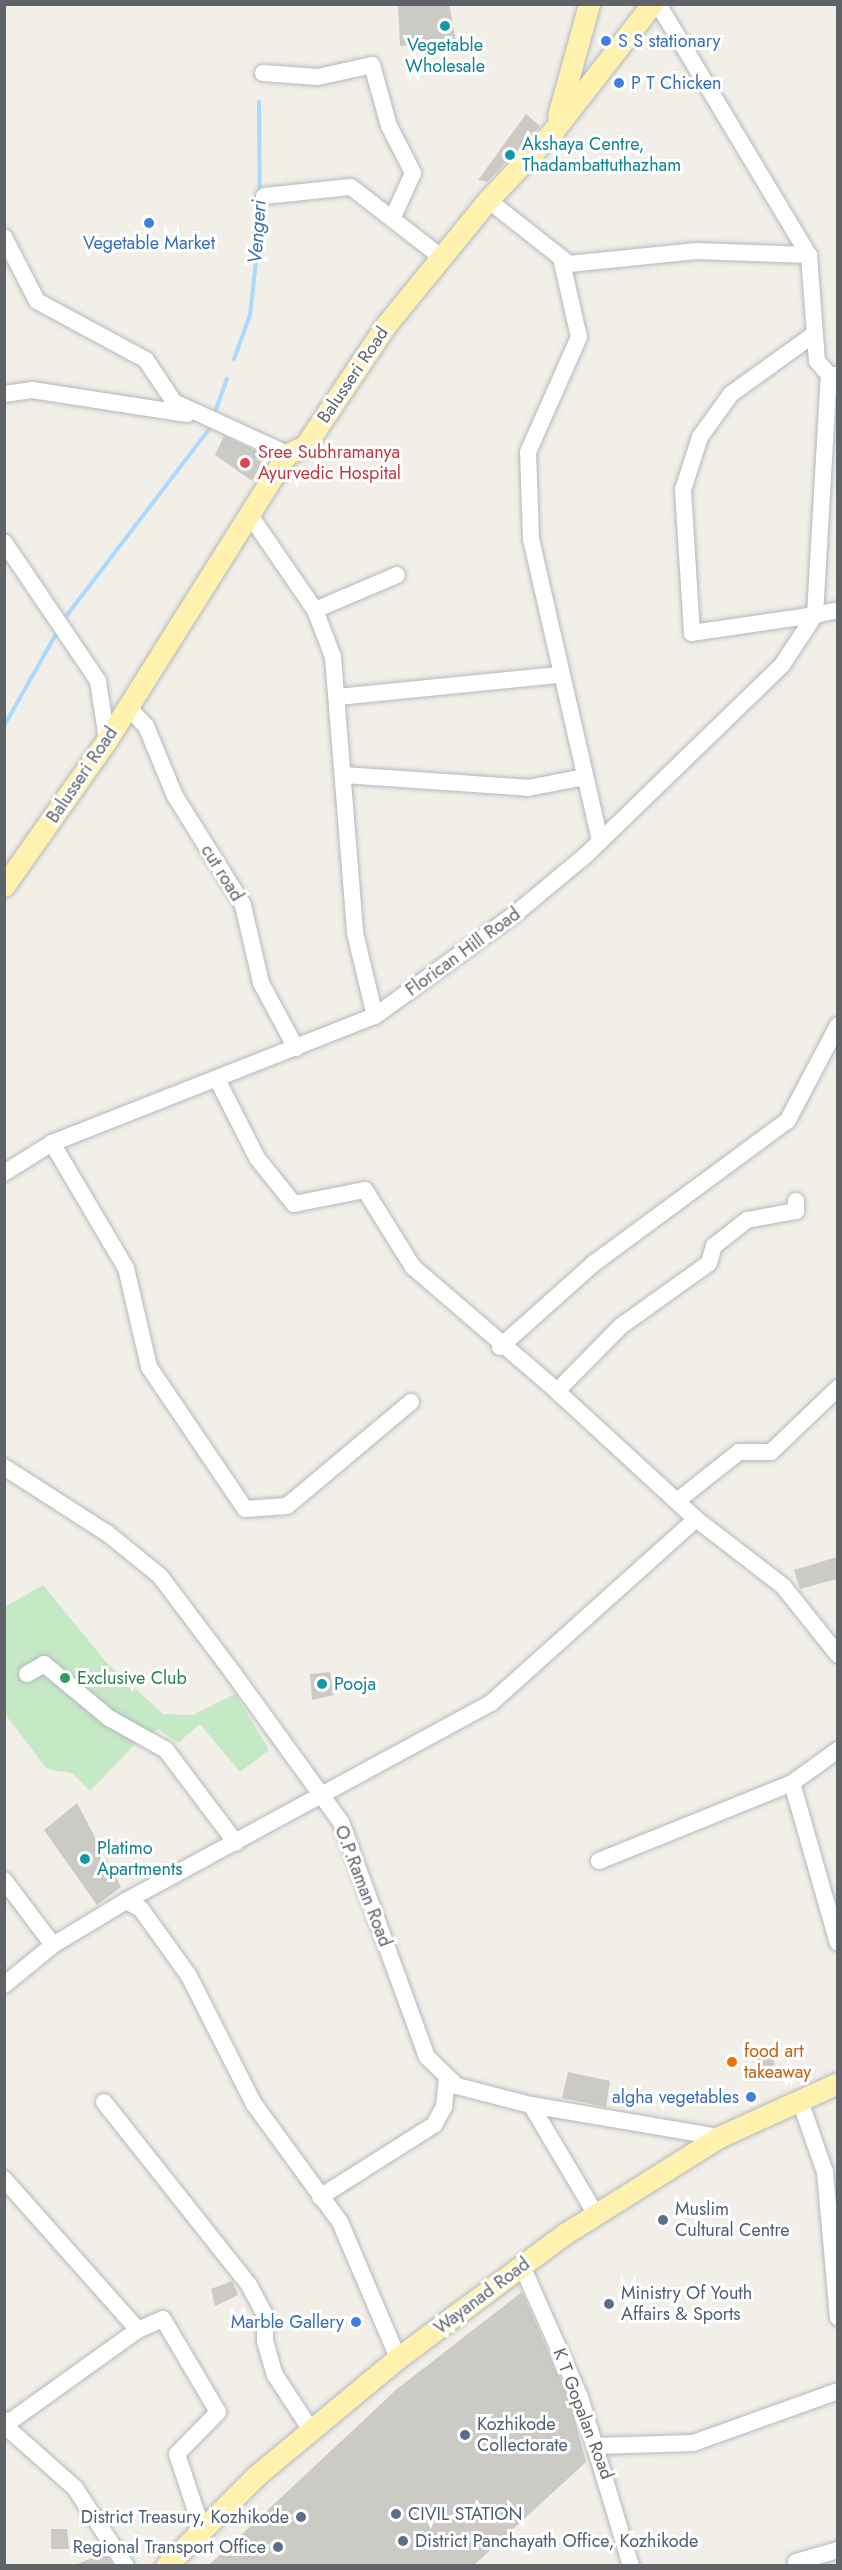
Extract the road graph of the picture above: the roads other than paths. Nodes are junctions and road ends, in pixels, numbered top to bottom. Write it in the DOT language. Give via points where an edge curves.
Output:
graph roads {
  1 [pos="589,4"];
  2 [pos="652,4"];
  3 [pos="658,4"];
  4 [pos="263,73"];
  5 [pos="554,130"];
  6 [pos="264,196"];
  7 [pos="488,200"];
  8 [pos="393,217"];
  9 [pos="4,237"];
  10 [pos="809,255"];
  11 [pos="441,257"];
  12 [pos="561,258"];
  13 [pos="813,335"];
  14 [pos="833,375"];
  15 [pos="4,394"];
  16 [pos="210,418"];
  17 [pos="287,454"];
  18 [pos="831,495"];
  19 [pos="249,514"];
  20 [pos="4,542"];
  21 [pos="397,575"];
  22 [pos="315,610"];
  23 [pos="837,610"];
  24 [pos="815,615"];
  25 [pos="560,675"];
  26 [pos="338,697"];
  27 [pos="128,707"];
  28 [pos="107,740"];
  29 [pos="344,775"];
  30 [pos="584,777"];
  31 [pos="600,841"];
  32 [pos="4,886"];
  33 [pos="375,1016"];
  34 [pos="837,1024"];
  35 [pos="296,1048"];
  36 [pos="217,1079"];
  37 [pos="52,1143"];
  38 [pos="4,1173"];
  39 [pos="796,1201"];
  40 [pos="500,1347"];
  41 [pos="837,1388"];
  42 [pos="557,1391"];
  43 [pos="411,1402"];
  44 [pos="4,1467"];
  45 [pos="677,1501"];
  46 [pos="696,1519"];
  47 [pos="837,1655"];
  48 [pos="27,1674"];
  49 [pos="837,1750"];
  50 [pos="792,1783"];
  51 [pos="323,1797"];
  52 [pos="236,1843"];
  53 [pos="599,1861"];
  54 [pos="4,1880"];
  55 [pos="126,1901"];
  56 [pos="837,1943"];
  57 [pos="53,1945"];
  58 [pos="4,1985"];
  59 [pos="447,2077"];
  60 [pos="837,2083"];
  61 [pos="800,2101"];
  62 [pos="104,2102"];
  63 [pos="531,2105"];
  64 [pos="719,2137"];
  65 [pos="4,2179"];
  66 [pos="320,2197"];
  67 [pos="595,2213"];
  68 [pos="834,2227"];
  69 [pos="522,2266"];
  70 [pos="837,2317"];
  71 [pos="138,2330"];
  72 [pos="398,2358"];
  73 [pos="837,2394"];
  74 [pos="6,2423"];
  75 [pos="311,2430"];
  76 [pos="597,2446"];
  77 [pos="202,2529"];
  78 [pos="837,2550"];
  79 [pos="794,2564"];
  80 [pos="126,2565"];
  81 [pos="165,2565"];
  82 [pos="631,2565"];
  1 -- 5 [label="main road"];
  2 -- 5 [label="main road, Balusseri Road"];
  3 -- 10 [label="street"];
  4 -- 8 [label="street" via="318,77 372,65 389,126 413,173"];
  5 -- 7 [label="main road, Balusseri Road"];
  6 -- 8 [label="street" via="351,187"];
  7 -- 11 [label="main road, Balusseri Road"];
  7 -- 12 [label="street"];
  8 -- 11 [label="street"];
  9 -- 16 [label="street" via="38,301 123,343 146,360 174,402"];
  10 -- 12 [label="street" via="696,251 569,264"];
  10 -- 13 [label="street"];
  11 -- 17 [label="main road, Balusseri Road" via="386,325 305,446"];
  12 -- 25 [label="street" via="579,337 528,452 531,539"];
  13 -- 14 [label="street" via="817,361"];
  13 -- 24 [label="street" via="731,394 700,437 683,490 692,633"];
  14 -- 18 [label="street"];
  15 -- 16 [label="street" via="32,390"];
  16 -- 17 [label="street" via="258,436"];
  17 -- 19 [label="main road, Balusseri Road"];
  18 -- 24 [label="street"];
  19 -- 22 [label="street"];
  19 -- 27 [label="main road, Balusseri Road"];
  20 -- 28 [label="street" via="98,681"];
  21 -- 22 [label="street"];
  22 -- 26 [label="street" via="333,657"];
  23 -- 24 [label="street"];
  24 -- 31 [label="street, Florican Hill Road" via="782,665"];
  25 -- 26 [label="street"];
  25 -- 30 [label="street"];
  26 -- 29 [label="street"];
  27 -- 28 [label="main road, Balusseri Road"];
  27 -- 35 [label="street, cut road" via="146,726 175,796 243,905 261,983"];
  28 -- 32 [label="main road, Balusseri Road"];
  29 -- 30 [label="street" via="528,788"];
  29 -- 33 [label="street" via="355,933"];
  30 -- 31 [label="street"];
  31 -- 33 [label="street, Florican Hill Road" via="515,915"];
  33 -- 35 [label="street, Florican Hill Road"];
  34 -- 40 [label="street" via="788,1120 593,1264"];
  35 -- 36 [label="street, Florican Hill Road"];
  36 -- 37 [label="street, Florican Hill Road"];
  36 -- 40 [label="street" via="257,1158 294,1204 365,1190 413,1267"];
  37 -- 38 [label="street, Florican Hill Road"];
  37 -- 43 [label="street" via="126,1268 149,1367 245,1509 287,1506"];
  39 -- 42 [label="street" via="796,1211 747,1220 714,1246 709,1263 621,1326"];
  40 -- 42 [label="street"];
  41 -- 45 [label="street" via="771,1452 739,1452"];
  42 -- 45 [label="street"];
  44 -- 51 [label="street, O.P.Raman Road" via="107,1533 160,1576"];
  45 -- 46 [label="street"];
  46 -- 47 [label="street" via="783,1586"];
  46 -- 51 [label="street" via="491,1702"];
  48 -- 52 [label="street" via="44,1664 109,1718 166,1750"];
  49 -- 50 [label="street"];
  50 -- 53 [label="street"];
  50 -- 56 [label="street"];
  51 -- 52 [label="street"];
  51 -- 59 [label="street, O.P.Raman Road" via="341,1822 427,2057"];
  52 -- 55 [label="street"];
  54 -- 57 [label="street"];
  55 -- 57 [label="street"];
  55 -- 66 [label="street" via="141,1909 189,1976 244,2086"];
  57 -- 58 [label="street"];
  59 -- 63 [label="street, O.P.Raman Road" via="457,2086"];
  59 -- 66 [label="street" via="444,2107 434,2125"];
  60 -- 61 [label="main road, Wayanad Road"];
  61 -- 64 [label="main road, Wayanad Road"];
  61 -- 68 [label="street" via="825,2172"];
  62 -- 75 [label="street" via="249,2285 265,2315 265,2341 275,2375"];
  63 -- 64 [label="street, O.P.Raman Road"];
  63 -- 67 [label="street"];
  64 -- 67 [label="main road, Wayanad Road"];
  65 -- 71 [label="street"];
  66 -- 72 [label="street" via="349,2240 368,2298"];
  67 -- 69 [label="main road, Wayanad Road"];
  68 -- 70 [label="street"];
  69 -- 72 [label="main road, Wayanad Road"];
  69 -- 76 [label="street, K T Gopalan Road"];
  71 -- 74 [label="street"];
  71 -- 77 [label="street" via="163,2319 218,2412 177,2454"];
  72 -- 75 [label="main road, Wayanad Road"];
  73 -- 76 [label="street" via="693,2443"];
  74 -- 80 [label="street" via="75,2488"];
  75 -- 77 [label="main road, Wayanad Road"];
  76 -- 82 [label="street, K T Gopalan Road"];
  77 -- 81 [label="main road, Wayanad Road"];
  78 -- 79 [label="street"];
}
